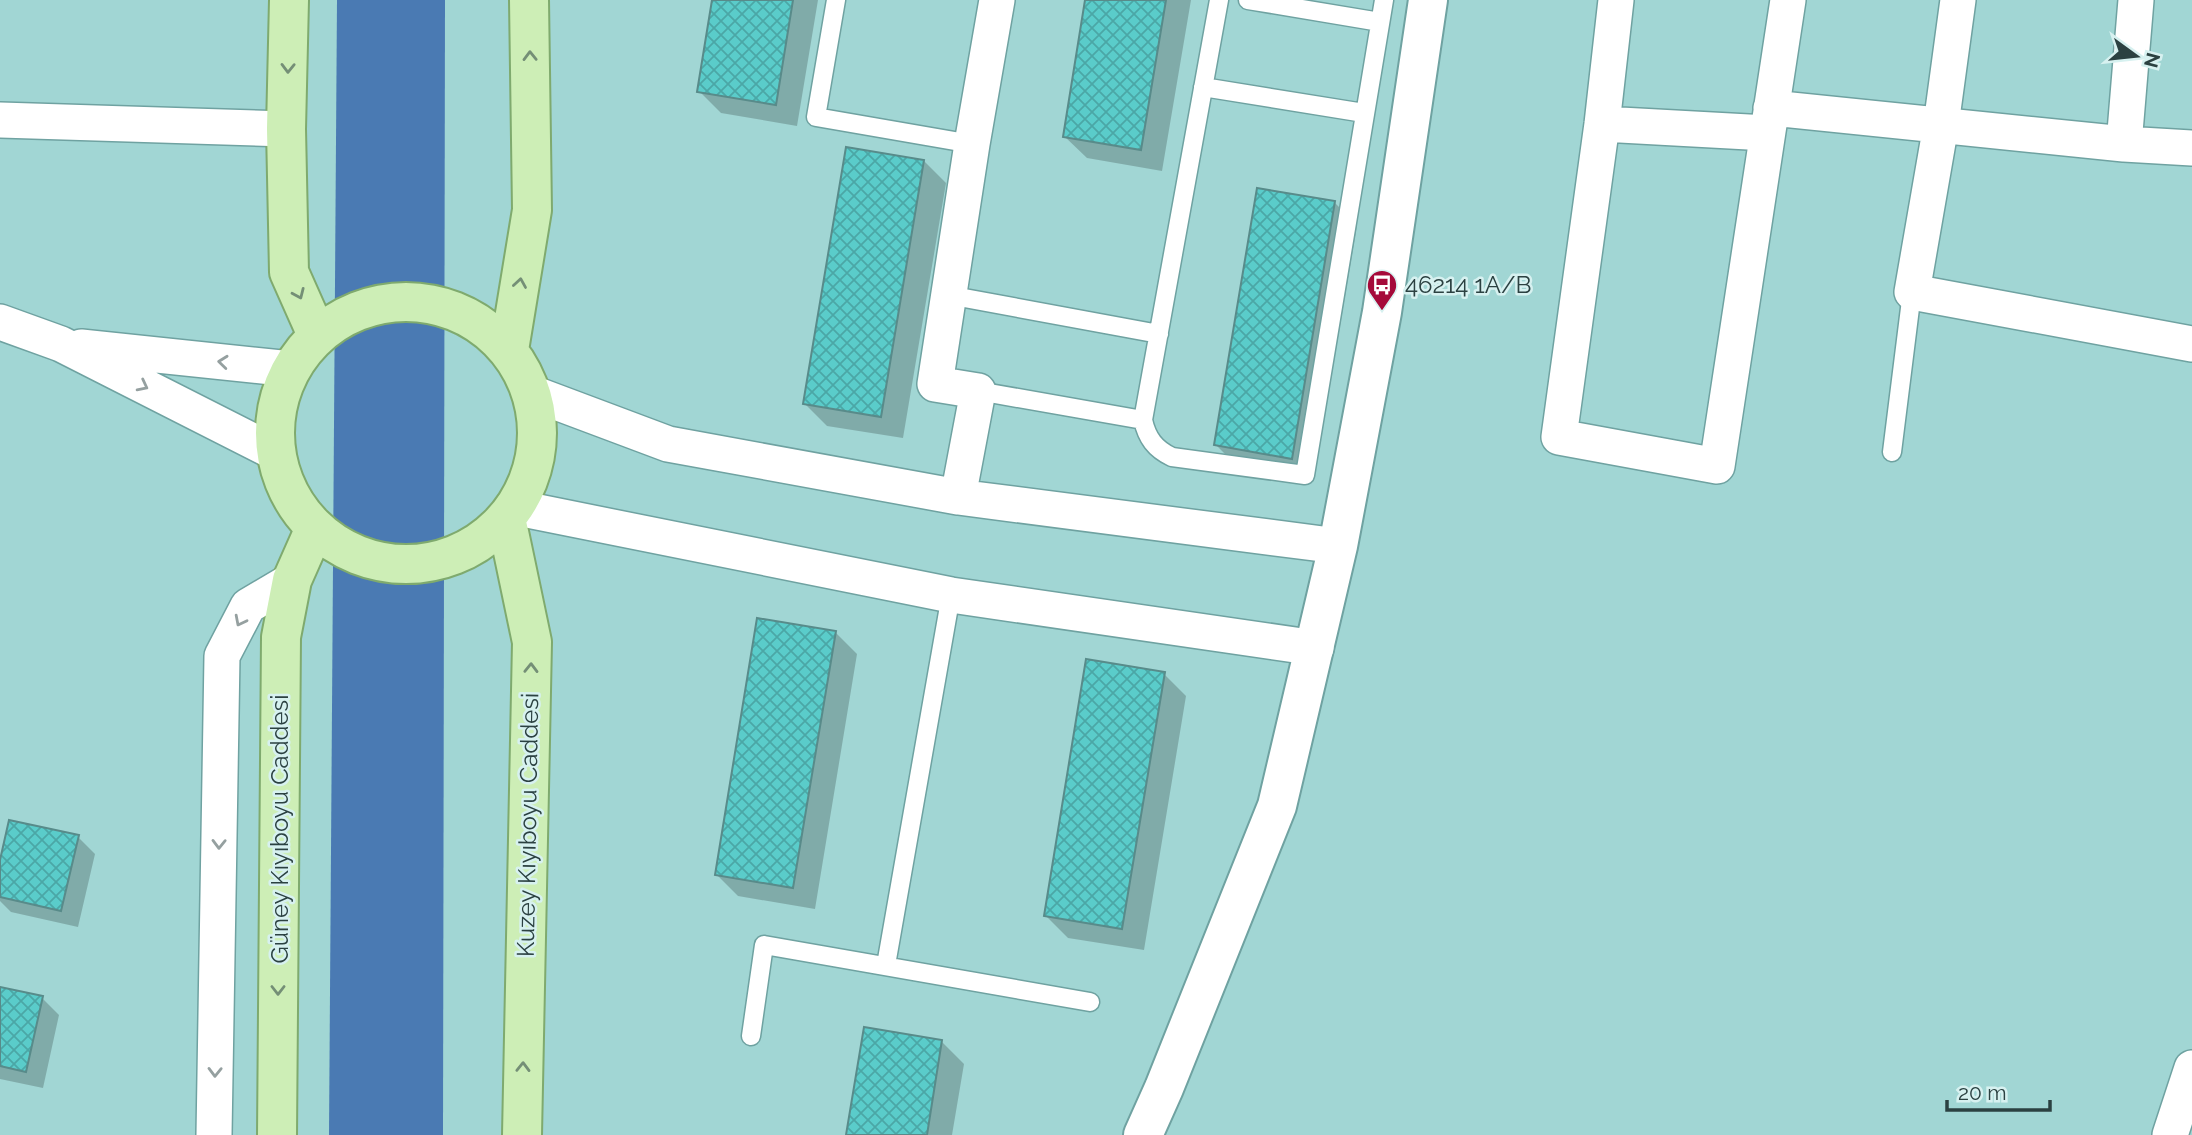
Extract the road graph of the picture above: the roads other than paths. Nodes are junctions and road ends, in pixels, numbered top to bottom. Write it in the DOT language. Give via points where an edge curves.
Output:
graph roads {
  1 [pos="289,0"];
  2 [pos="529,0"];
  3 [pos="836,0"];
  4 [pos="998,0"];
  5 [pos="1219,0"];
  6 [pos="1248,0"];
  7 [pos="1384,0"];
  8 [pos="1428,0"];
  9 [pos="1616,0"];
  10 [pos="1788,0"];
  11 [pos="1958,0"];
  12 [pos="2136,0"];
  13 [pos="1380,22"];
  14 [pos="1203,87"];
  15 [pos="1364,113"];
  16 [pos="0,120"];
  17 [pos="1769,120"];
  18 [pos="1602,124"];
  19 [pos="1941,125"];
  20 [pos="286,129"];
  21 [pos="972,144"];
  22 [pos="2124,144"];
  23 [pos="2192,148"];
  24 [pos="1912,292"];
  25 [pos="948,295"];
  26 [pos="0,322"];
  27 [pos="1160,334"];
  28 [pos="317,335"];
  29 [pos="61,344"];
  30 [pos="2192,344"];
  31 [pos="509,350"];
  32 [pos="291,369"];
  33 [pos="978,391"];
  34 [pos="532,393"];
  35 [pos="1143,420"];
  36 [pos="1892,452"];
  37 [pos="276,453"];
  38 [pos="958,497"];
  39 [pos="510,513"];
  40 [pos="315,528"];
  41 [pos="1338,546"];
  42 [pos="292,580"];
  43 [pos="951,595"];
  44 [pos="1316,648"];
  45 [pos="886,965"];
  46 [pos="1090,1002"];
  47 [pos="751,1036"];
  48 [pos="2192,1068"];
  49 [pos="214,1135"];
  50 [pos="277,1135"];
  51 [pos="522,1135"];
  52 [pos="1143,1135"];
  53 [pos="2170,1135"];
  1 -- 20 [label="main road, one-way"];
  31 -- 2 [label="main road, one-way" via="532,210"];
  3 -- 21 [label="lane" via="816,117"];
  4 -- 21 [label="street"];
  5 -- 14 [label="lane"];
  6 -- 13 [label="lane"];
  7 -- 13 [label="lane"];
  8 -- 41 [label="main road" via="1382,312"];
  9 -- 18 [label="street"];
  10 -- 17 [label="street"];
  11 -- 19 [label="street"];
  12 -- 22 [label="street"];
  13 -- 15 [label="lane"];
  14 -- 15 [label="lane"];
  14 -- 27 [label="lane"];
  15 -- 35 [label="lane" via="1305,475 1172,457 1150,439"];
  16 -- 20 [label="street"];
  17 -- 18 [label="street"];
  17 -- 18 [label="street" via="1717,466 1559,437"];
  17 -- 19 [label="street"];
  19 -- 22 [label="street"];
  19 -- 24 [label="street"];
  20 -- 28 [label="main road, one-way" via="289,272"];
  21 -- 25 [label="street"];
  22 -- 23 [label="street"];
  24 -- 30 [label="street"];
  24 -- 36 [label="lane"];
  25 -- 27 [label="lane"];
  25 -- 33 [label="street" via="935,384"];
  26 -- 29 [label="street"];
  27 -- 35 [label="lane"];
  28 -- 31 [label="main road" via="354,311 397,301 440,305 480,324"];
  28 -- 32 [label="main road"];
  32 -- 29 [label="street, one-way"];
  29 -- 37 [label="street, one-way"];
  31 -- 34 [label="main road"];
  32 -- 37 [label="main road" via="276,410"];
  33 -- 35 [label="lane"];
  33 -- 38 [label="street"];
  34 -- 38 [label="street" via="668,444"];
  34 -- 39 [label="main road" via="538,437 529,480"];
  37 -- 40 [label="main road" via="289,494"];
  38 -- 41 [label="street"];
  39 -- 40 [label="main road" via="474,546 434,562 391,564 350,552"];
  39 -- 43 [label="street"];
  51 -- 39 [label="main road, Kuzey Kıyıboyu Caddesi, one-way" via="532,642"];
  40 -- 42 [label="main road, Güney Kıyıboyu Caddesi"];
  41 -- 44 [label="main road"];
  42 -- 49 [label="street, one-way" via="248,606 222,656"];
  42 -- 50 [label="main road, Güney Kıyıboyu Caddesi, one-way" via="281,637"];
  43 -- 44 [label="street"];
  43 -- 45 [label="lane"];
  44 -- 52 [label="main road" via="1277,806"];
  45 -- 46 [label="lane"];
  45 -- 47 [label="lane" via="764,945"];
  48 -- 53 [label="street"];
}
